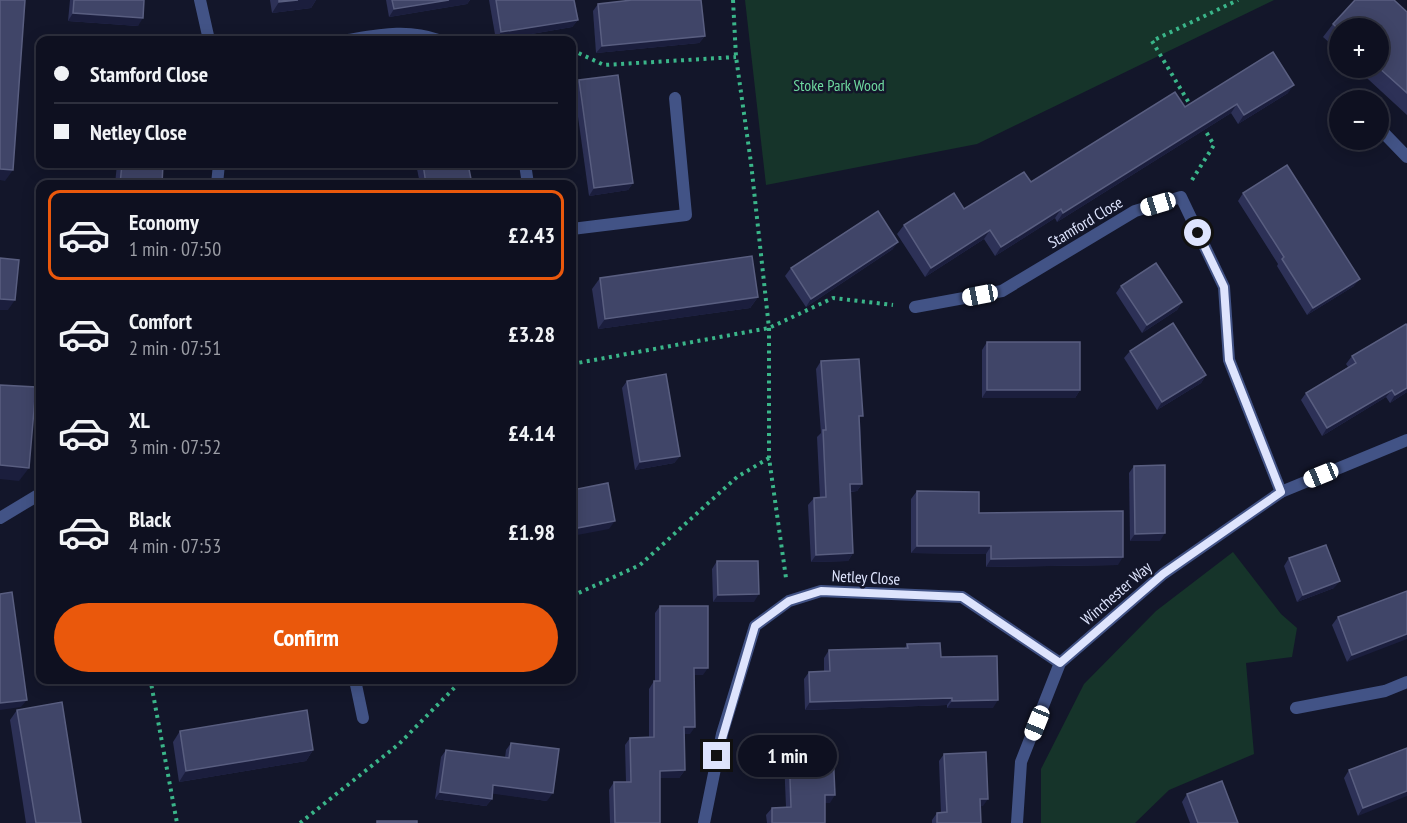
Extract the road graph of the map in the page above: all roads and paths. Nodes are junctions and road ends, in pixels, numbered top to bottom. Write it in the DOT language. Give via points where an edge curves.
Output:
graph roads {
  1 [pos="200,0"];
  2 [pos="733,0"];
  3 [pos="1238,0"];
  4 [pos="208,36"];
  5 [pos="373,36"];
  6 [pos="421,36"];
  7 [pos="576,52"];
  8 [pos="736,57"];
  9 [pos="675,98"];
  10 [pos="1389,138"];
  11 [pos="1407,157"];
  12 [pos="1181,197"];
  13 [pos="576,229"];
  14 [pos="915,307"];
  15 [pos="769,328"];
  16 [pos="576,363"];
  17 [pos="1405,444"];
  18 [pos="769,458"];
  19 [pos="1281,492"];
  20 [pos="36,496"];
  21 [pos="0,518"];
  22 [pos="576,594"];
  23 [pos="789,601"];
  24 [pos="1060,663"];
  25 [pos="1407,682"];
  26 [pos="151,684"];
  27 [pos="356,684"];
  28 [pos="458,684"];
  29 [pos="1296,708"];
  30 [pos="363,718"];
  31 [pos="177,823"];
  32 [pos="300,823"];
  33 [pos="705,823"];
  34 [pos="1017,823"];
  1 -- 4 [label="street"];
  2 -- 8 [label="path"];
  3 -- 12 [label="path" via="1152,41 1215,146"];
  5 -- 6 [label="street"];
  7 -- 8 [label="path" via="604,65"];
  8 -- 15 [label="path"];
  9 -- 13 [label="street" via="686,215"];
  10 -- 11 [label="street"];
  12 -- 14 [label="street, Stamford Close" via="1135,211 1002,291"];
  12 -- 19 [label="street" via="1224,287 1229,360"];
  14 -- 15 [label="path" via="833,298"];
  15 -- 16 [label="path"];
  15 -- 18 [label="path"];
  17 -- 19 [label="street, Winchester Way"];
  18 -- 22 [label="path" via="737,477 640,565"];
  18 -- 23 [label="path"];
  19 -- 24 [label="street, Winchester Way" via="1163,574"];
  20 -- 21 [label="street"];
  23 -- 24 [label="street, Netley Close" via="821,591 962,597"];
  23 -- 33 [label="street, Netley Close" via="755,626 722,734"];
  24 -- 34 [label="street, Winchester Way" via="1021,762"];
  25 -- 29 [label="street" via="1385,691"];
  26 -- 31 [label="path"];
  27 -- 30 [label="street"];
  28 -- 32 [label="path" via="399,744"];
}
